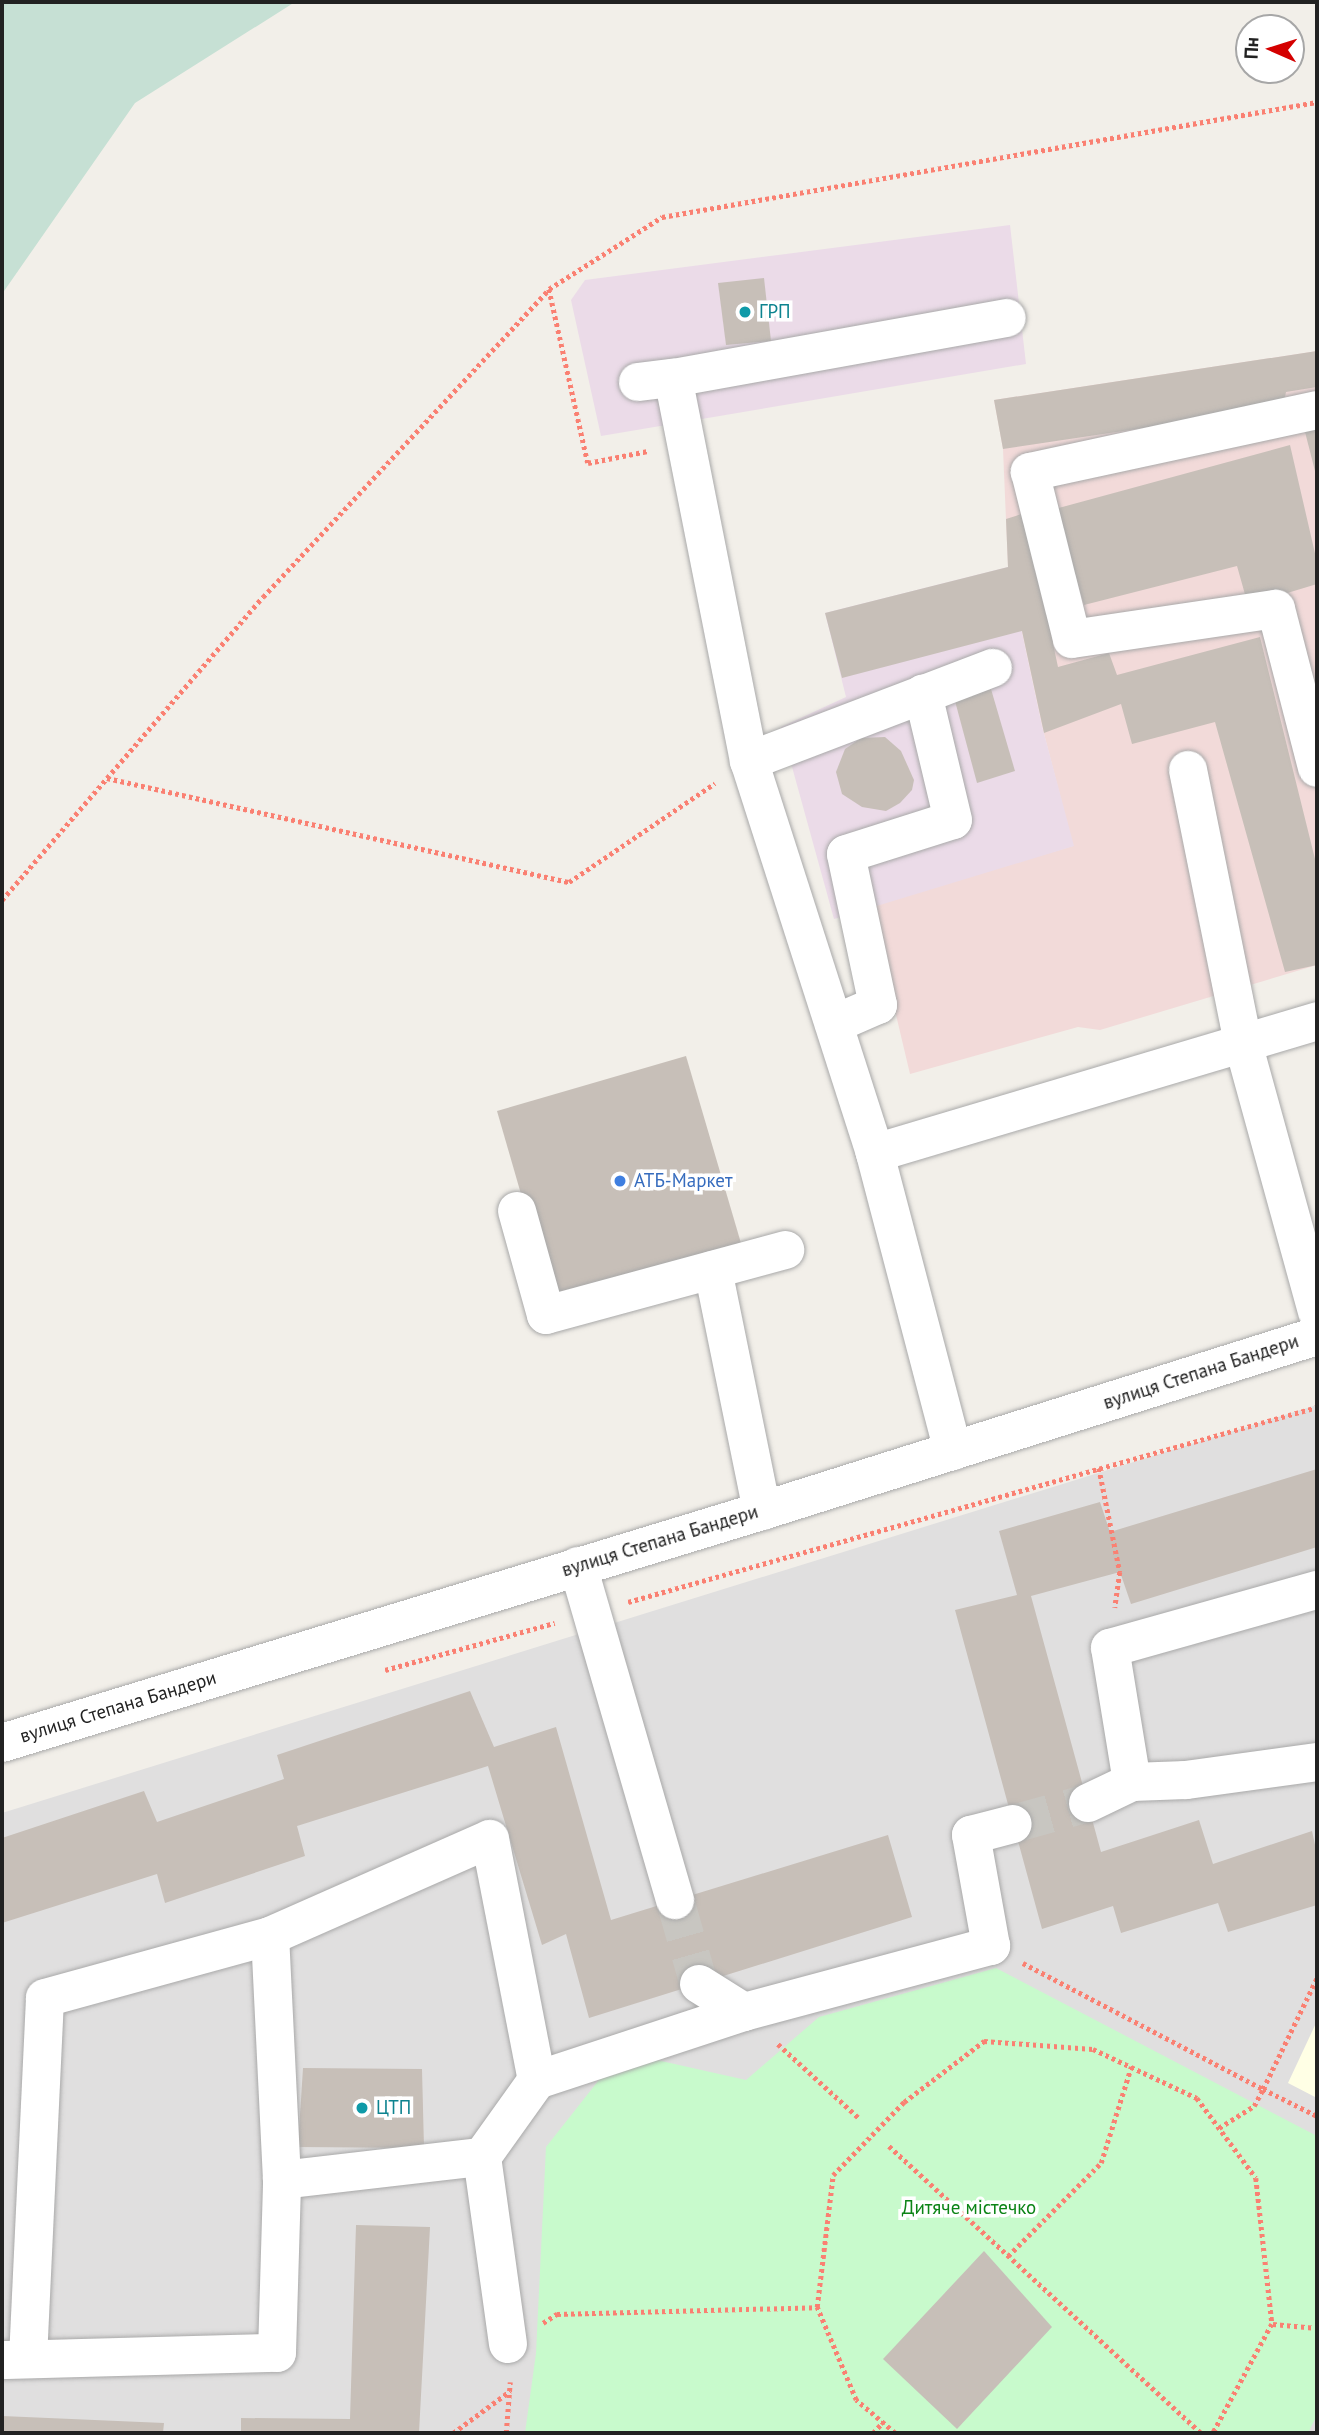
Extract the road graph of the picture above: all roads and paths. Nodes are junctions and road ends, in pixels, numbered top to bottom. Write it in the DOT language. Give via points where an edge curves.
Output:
graph roads {
  1 [pos="1317,102"];
  2 [pos="549,289"];
  3 [pos="1007,318"];
  4 [pos="1317,410"];
  5 [pos="686,443"];
  6 [pos="993,668"];
  7 [pos="1308,691"];
  8 [pos="923,694"];
  9 [pos="749,761"];
  10 [pos="1317,768"];
  11 [pos="1188,770"];
  12 [pos="107,778"];
  13 [pos="2,900"];
  14 [pos="1317,1021"];
  15 [pos="834,1024"];
  16 [pos="1243,1043"];
  17 [pos="875,1153"];
  18 [pos="517,1211"];
  19 [pos="785,1250"];
  20 [pos="713,1270"];
  21 [pos="1317,1312"];
  22 [pos="1317,1336"];
  23 [pos="1317,1407"];
  24 [pos="953,1451"];
  25 [pos="1099,1468"];
  26 [pos="762,1511"];
  27 [pos="578,1566"];
  28 [pos="1317,1590"];
  29 [pos="592,1613"];
  30 [pos="1110,1648"];
  31 [pos="377,1672"];
  32 [pos="2,1743"];
  33 [pos="1317,1762"];
  34 [pos="1132,1782"];
  35 [pos="1088,1803"];
  36 [pos="1013,1824"];
  37 [pos="675,1900"];
  38 [pos="271,1936"];
  39 [pos="991,1946"];
  40 [pos="1317,1978"];
  41 [pos="699,1984"];
  42 [pos="744,2012"];
  43 [pos="1131,2067"];
  44 [pos="537,2080"];
  45 [pos="1263,2089"];
  46 [pos="1317,2116"];
  47 [pos="860,2119"];
  48 [pos="1219,2128"];
  49 [pos="889,2146"];
  50 [pos="482,2157"];
  51 [pos="282,2180"];
  52 [pos="1008,2256"];
  53 [pos="817,2307"];
  54 [pos="1272,2324"];
  55 [pos="1317,2328"];
  56 [pos="508,2344"];
  57 [pos="15,2359"];
  58 [pos="510,2391"];
  59 [pos="883,2422"];
  60 [pos="453,2433"];
  61 [pos="506,2433"];
  62 [pos="873,2433"];
  63 [pos="895,2433"];
  64 [pos="1201,2433"];
  65 [pos="1213,2433"];
  1 -- 2 [label="path" via="662,217"];
  2 -- 5 [label="path" via="588,463"];
  2 -- 12 [label="path" via="262,597"];
  3 -- 5 [label="street" via="655,380"];
  4 -- 7 [label="street" via="1030,472 1072,639 1276,609"];
  5 -- 9 [label="street"];
  6 -- 8 [label="street"];
  7 -- 10 [label="street"];
  8 -- 9 [label="street"];
  8 -- 15 [label="street" via="953,820 846,854 878,1005"];
  9 -- 12 [label="path" via="569,882"];
  9 -- 15 [label="street"];
  11 -- 16 [label="street"];
  12 -- 13 [label="path"];
  14 -- 16 [label="street"];
  15 -- 17 [label="street"];
  16 -- 17 [label="street"];
  16 -- 21 [label="street"];
  17 -- 24 [label="street"];
  18 -- 20 [label="street" via="546,1315"];
  19 -- 20 [label="street"];
  20 -- 26 [label="street"];
  22 -- 24 [label="street, вулиця Степана Бандери"];
  23 -- 25 [label="path"];
  24 -- 26 [label="street, вулиця Степана Бандери"];
  25 -- 29 [label="path"];
  25 -- 30 [label="path" via="1121,1572"];
  26 -- 27 [label="street, вулиця Степана Бандери"];
  27 -- 29 [label="street"];
  27 -- 32 [label="street, вулиця Степана Бандери"];
  28 -- 30 [label="street"];
  29 -- 31 [label="path"];
  29 -- 37 [label="street"];
  30 -- 34 [label="street"];
  33 -- 34 [label="street" via="1199,1779"];
  34 -- 35 [label="street"];
  36 -- 39 [label="street" via="971,1835"];
  38 -- 44 [label="street" via="490,1839"];
  38 -- 51 [label="street"];
  38 -- 57 [label="street" via="45,1998"];
  39 -- 42 [label="street"];
  39 -- 45 [label="path"];
  40 -- 45 [label="path"];
  41 -- 42 [label="street"];
  42 -- 44 [label="street"];
  42 -- 47 [label="path"];
  43 -- 48 [label="path" via="1197,2098"];
  43 -- 52 [label="path" via="1101,2163"];
  43 -- 53 [label="path" via="1093,2049 985,2041 904,2102 833,2175"];
  44 -- 50 [label="street"];
  45 -- 46 [label="path"];
  45 -- 48 [label="path" via="1254,2106"];
  48 -- 54 [label="path" via="1256,2178"];
  49 -- 52 [label="path"];
  50 -- 51 [label="street"];
  50 -- 56 [label="street"];
  51 -- 57 [label="street" via="277,2353"];
  52 -- 64 [label="path"];
  53 -- 56 [label="path" via="557,2314"];
  53 -- 59 [label="path" via="856,2400"];
  54 -- 55 [label="path"];
  54 -- 65 [label="path"];
  56 -- 58 [label="path"];
  58 -- 60 [label="path"];
  58 -- 61 [label="path"];
  59 -- 62 [label="path"];
  59 -- 63 [label="path"];
}
